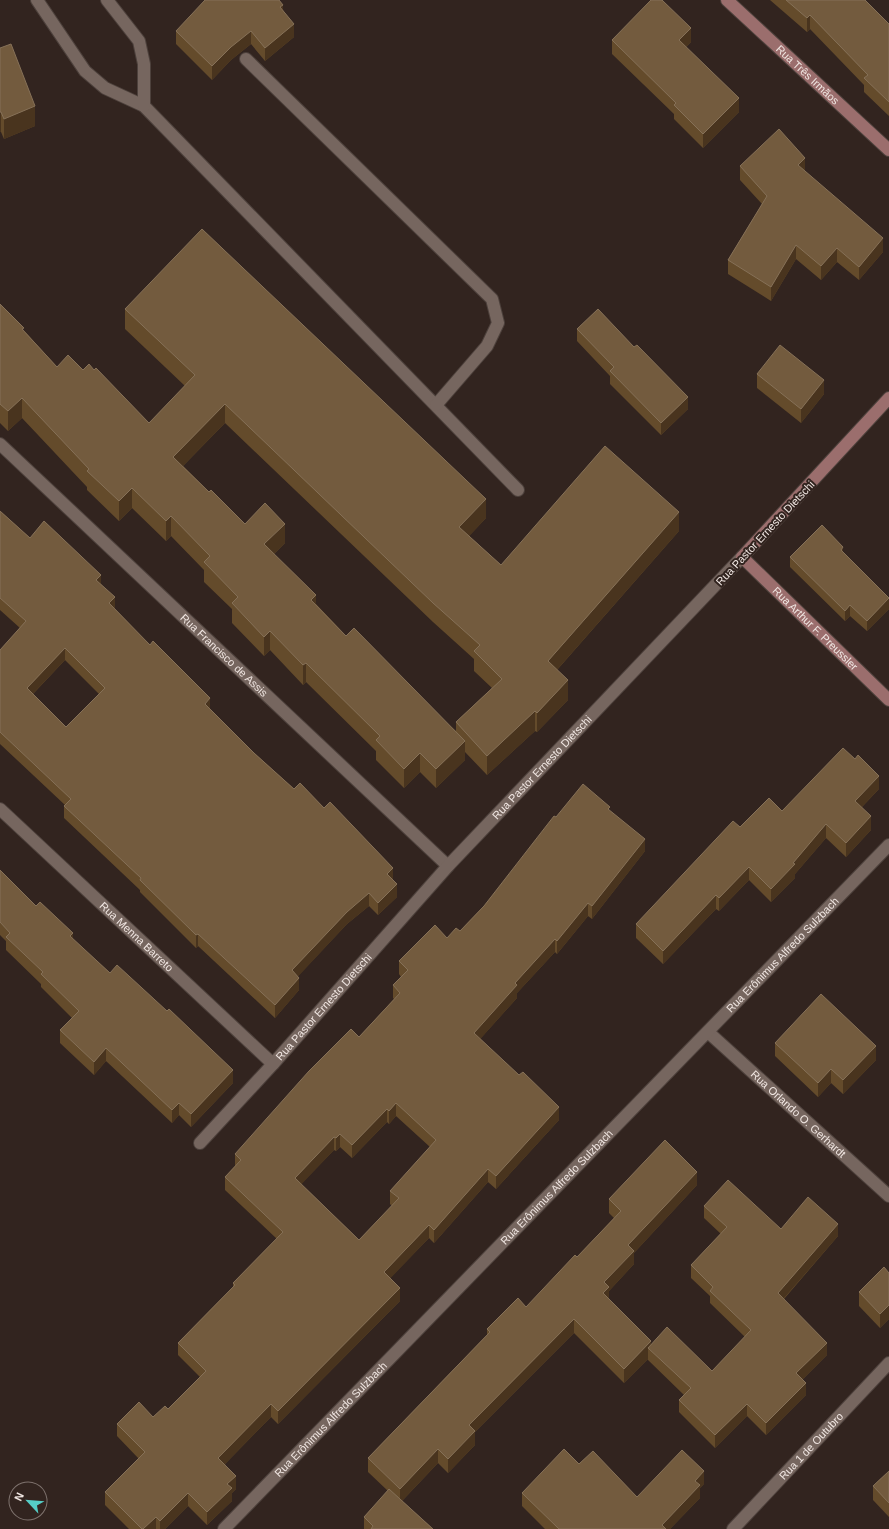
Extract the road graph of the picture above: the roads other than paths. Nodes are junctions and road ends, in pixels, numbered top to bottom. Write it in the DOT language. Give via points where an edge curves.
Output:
graph roads {
  1 [pos="37,0"];
  2 [pos="107,0"];
  3 [pos="727,0"];
  4 [pos="246,58"];
  5 [pos="144,106"];
  6 [pos="889,150"];
  7 [pos="889,398"];
  8 [pos="436,405"];
  9 [pos="0,444"];
  10 [pos="518,490"];
  11 [pos="742,557"];
  12 [pos="889,700"];
  13 [pos="0,809"];
  14 [pos="889,845"];
  15 [pos="448,866"];
  16 [pos="708,1032"];
  17 [pos="273,1064"];
  18 [pos="200,1143"];
  19 [pos="889,1196"];
  20 [pos="889,1363"];
  21 [pos="224,1529"];
  22 [pos="733,1529"];
  1 -- 5 [label="street" via="84,71 105,88"];
  2 -- 5 [label="street" via="139,41 144,64"];
  3 -- 6 [label="street, Rua Três Irmãos"];
  4 -- 8 [label="street" via="492,299 498,323 487,346"];
  5 -- 8 [label="street"];
  7 -- 11 [label="street, Rua Pastor Ernesto Dietschi"];
  8 -- 10 [label="street"];
  9 -- 15 [label="street, Rua Francisco de Assis"];
  11 -- 12 [label="street, Rua Arthur F. Preussler"];
  11 -- 15 [label="street, Rua Pastor Ernesto Dietschi"];
  13 -- 17 [label="street, Rua Menna Barreto"];
  14 -- 16 [label="street, Rua Erônimus Alfredo Sulzbach"];
  15 -- 17 [label="street, Rua Pastor Ernesto Dietschi"];
  16 -- 19 [label="street, Rua Orlando O. Gerhardt"];
  16 -- 21 [label="street, Rua Erônimus Alfredo Sulzbach"];
  17 -- 18 [label="street, Rua Pastor Ernesto Dietschi"];
  20 -- 22 [label="street, Rua 1 de Outubro"];
}
